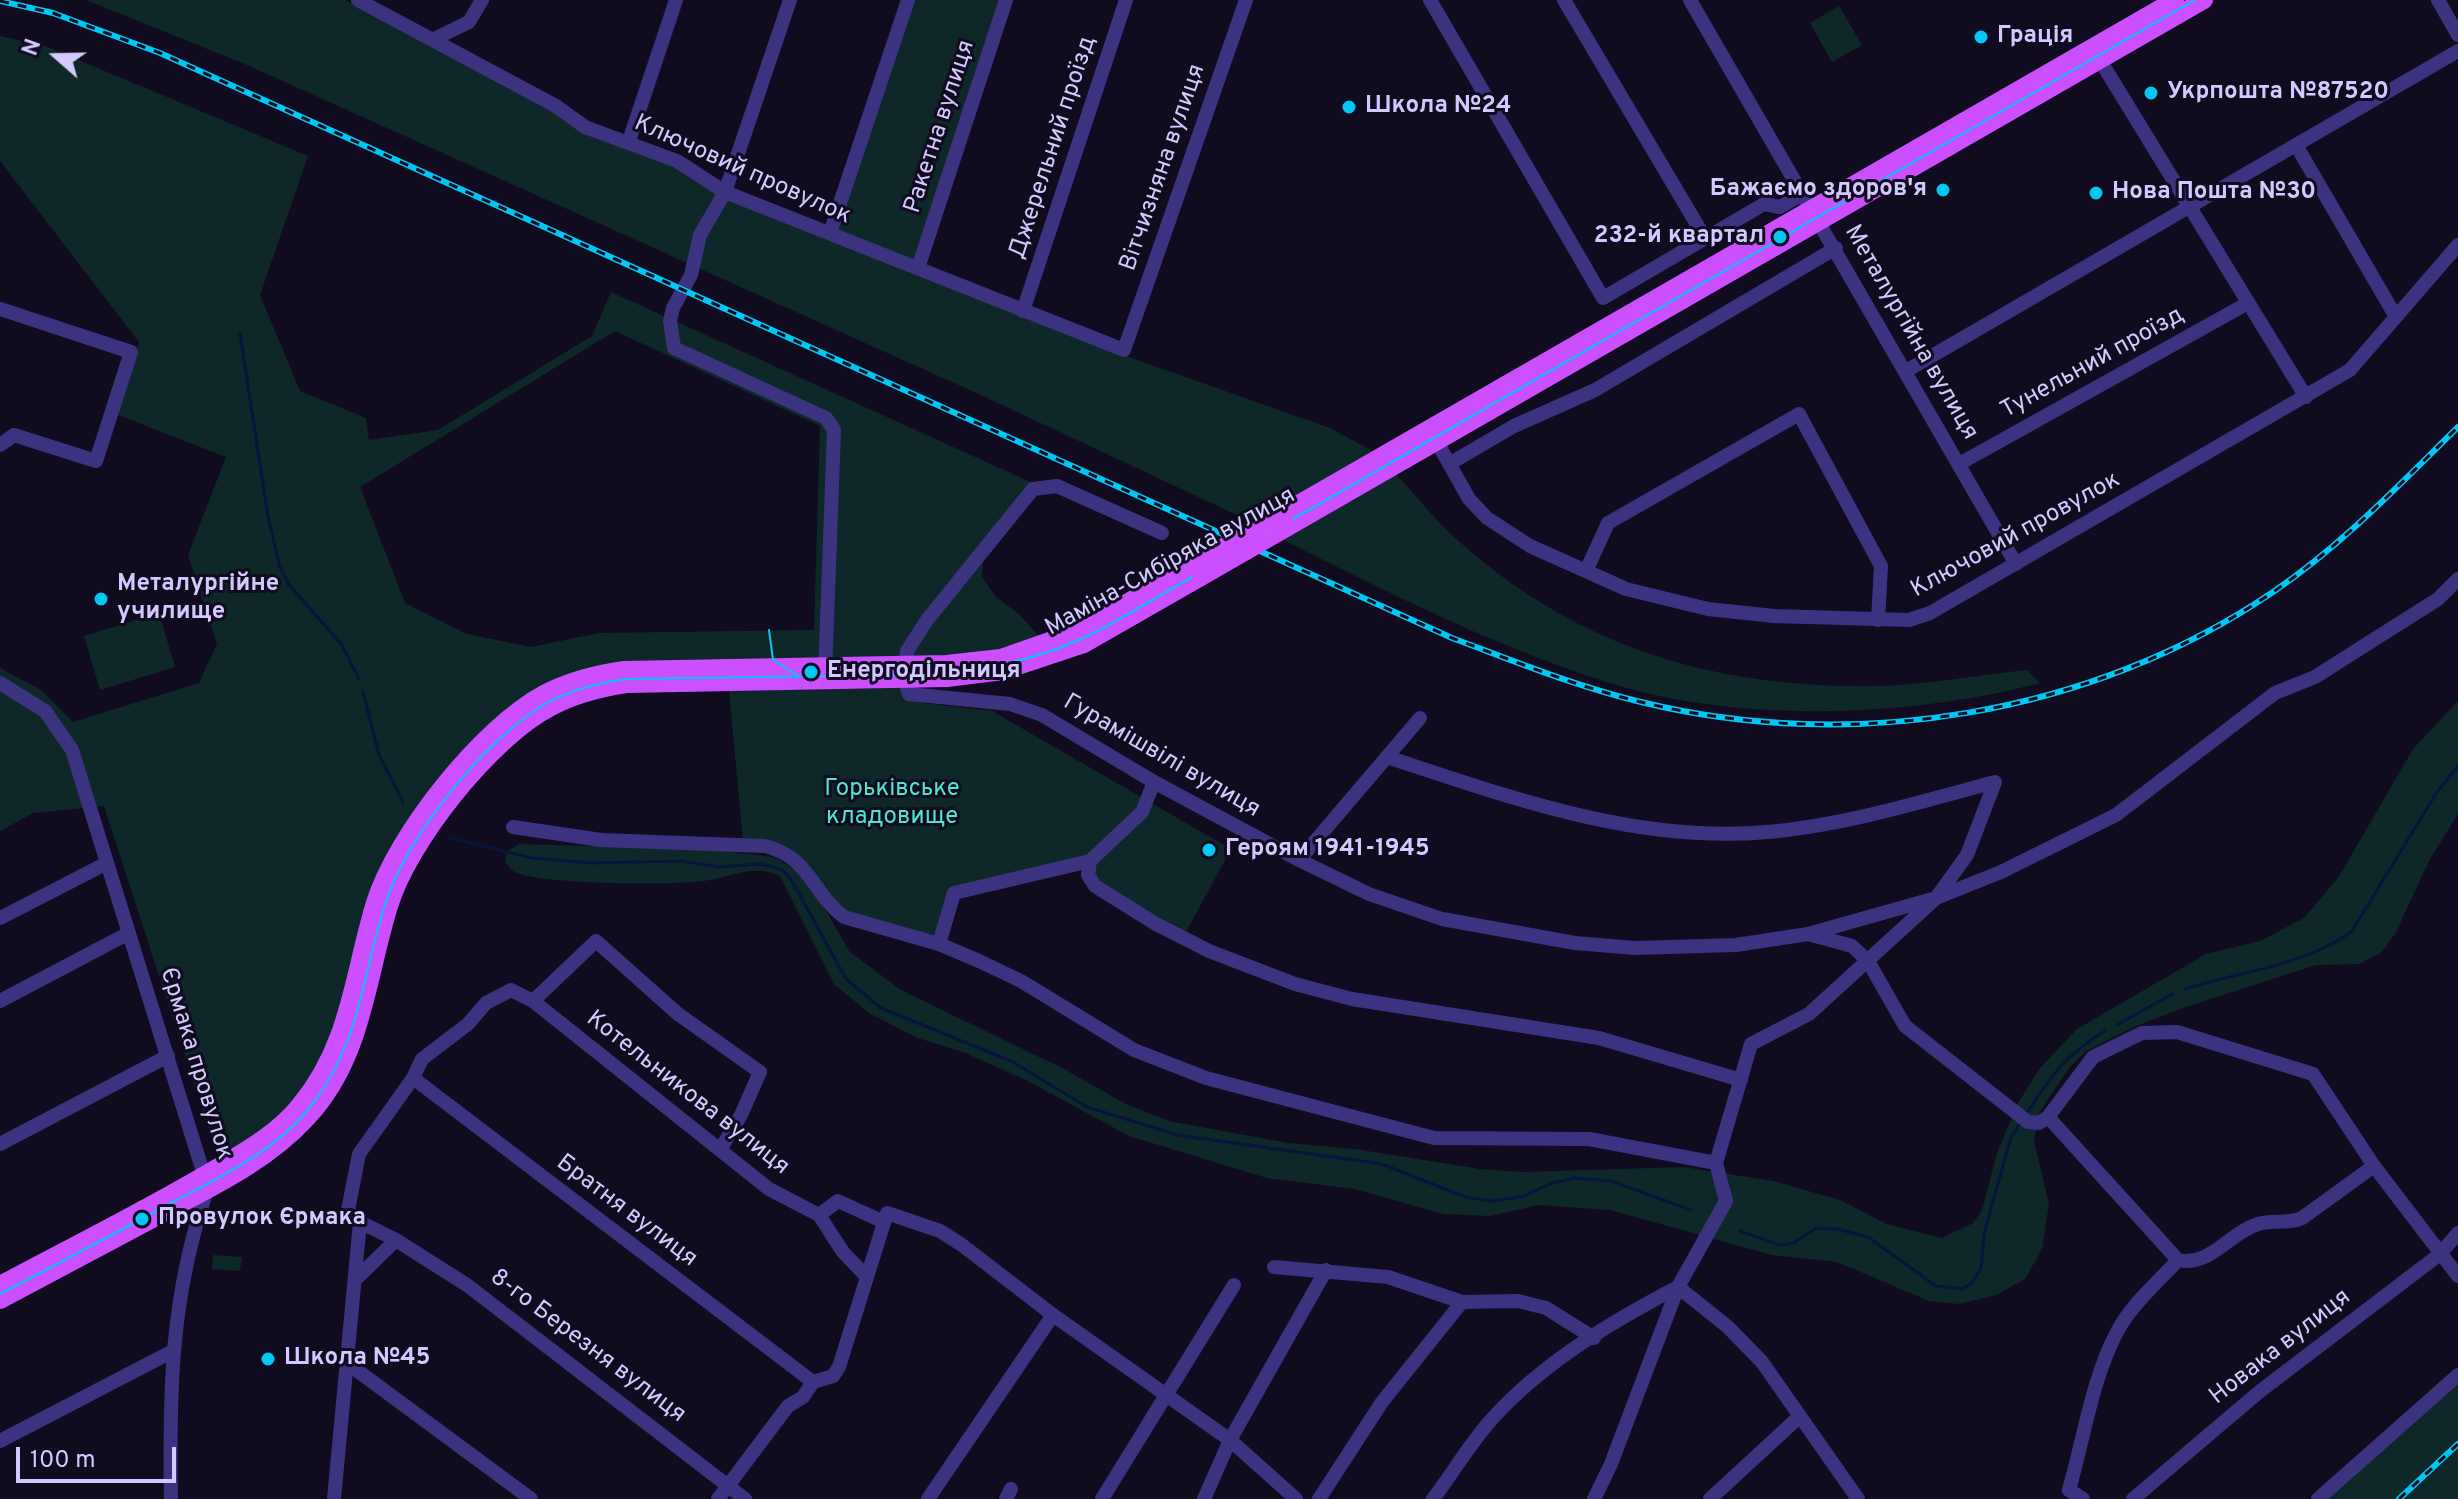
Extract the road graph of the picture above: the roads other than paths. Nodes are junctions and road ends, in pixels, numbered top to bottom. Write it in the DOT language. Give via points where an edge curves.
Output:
graph roads {
  1 [pos="358,0"];
  2 [pos="482,0"];
  3 [pos="676,0"];
  4 [pos="790,0"];
  5 [pos="908,0"];
  6 [pos="1006,0"];
  7 [pos="1126,0"];
  8 [pos="1246,0"];
  9 [pos="1430,0"];
  10 [pos="1564,0"];
  11 [pos="1690,0"];
  12 [pos="2175,0"];
  13 [pos="2204,0"];
  14 [pos="2438,0"];
  15 [pos="2458,35"];
  16 [pos="432,40"];
  17 [pos="2458,51"];
  18 [pos="2096,54"];
  19 [pos="629,141"];
  20 [pos="2296,145"];
  21 [pos="725,192"];
  22 [pos="1812,207"];
  23 [pos="2189,207"];
  24 [pos="830,233"];
  25 [pos="1705,238"];
  26 [pos="2458,245"];
  27 [pos="1836,248"];
  28 [pos="918,268"];
  29 [pos="2248,303"];
  30 [pos="0,309"];
  31 [pos="1023,311"];
  32 [pos="2396,317"];
  33 [pos="1124,350"];
  34 [pos="1906,371"];
  35 [pos="2306,397"];
  36 [pos="1433,435"];
  37 [pos="0,445"];
  38 [pos="1449,464"];
  39 [pos="1959,464"];
  40 [pos="1162,533"];
  41 [pos="2016,564"];
  42 [pos="1586,571"];
  43 [pos="2458,579"];
  44 [pos="1878,620"];
  45 [pos="904,672"];
  46 [pos="825,673"];
  47 [pos="0,683"];
  48 [pos="1420,718"];
  49 [pos="1387,757"];
  50 [pos="1154,782"];
  51 [pos="513,827"];
  52 [pos="1299,860"];
  53 [pos="1090,861"];
  54 [pos="107,863"];
  55 [pos="1936,898"];
  56 [pos="0,918"];
  57 [pos="129,933"];
  58 [pos="1808,934"];
  59 [pos="939,944"];
  60 [pos="1868,961"];
  61 [pos="0,1001"];
  62 [pos="533,1001"];
  63 [pos="168,1056"];
  64 [pos="413,1078"];
  65 [pos="1741,1080"];
  66 [pos="2048,1117"];
  67 [pos="0,1144"];
  68 [pos="720,1150"];
  69 [pos="1716,1163"];
  70 [pos="2374,1166"];
  71 [pos="205,1182"];
  72 [pos="819,1215"];
  73 [pos="360,1222"];
  74 [pos="884,1222"];
  75 [pos="2458,1233"];
  76 [pos="396,1240"];
  77 [pos="2440,1254"];
  78 [pos="2178,1260"];
  79 [pos="1274,1267"];
  80 [pos="1326,1270"];
  81 [pos="866,1276"];
  82 [pos="2458,1276"];
  83 [pos="356,1279"];
  84 [pos="0,1285"];
  85 [pos="1234,1285"];
  86 [pos="1678,1287"];
  87 [pos="0,1300"];
  88 [pos="1462,1302"];
  89 [pos="1053,1315"];
  90 [pos="1594,1338"];
  91 [pos="173,1351"];
  92 [pos="347,1363"];
  93 [pos="2458,1375"];
  94 [pos="813,1382"];
  95 [pos="1166,1392"];
  96 [pos="1800,1416"];
  97 [pos="1230,1440"];
  98 [pos="0,1441"];
  99 [pos="728,1486"];
  100 [pos="171,1499"];
  101 [pos="334,1499"];
  102 [pos="531,1499"];
  103 [pos="718,1499"];
  104 [pos="745,1499"];
  105 [pos="928,1499"];
  106 [pos="1102,1499"];
  107 [pos="1204,1499"];
  108 [pos="1296,1499"];
  109 [pos="1319,1499"];
  110 [pos="1433,1499"];
  111 [pos="1594,1499"];
  112 [pos="1710,1499"];
  113 [pos="1858,1499"];
  114 [pos="2083,1499"];
  115 [pos="2133,1499"];
  116 [pos="2318,1499"];
  1 -- 16 [label="street, Ключовий провулок"];
  2 -- 16 [label="street" via="469,22"];
  3 -- 19 [label="street"];
  4 -- 21 [label="street"];
  5 -- 24 [label="street"];
  6 -- 28 [label="street, Ракетна вулиця"];
  7 -- 31 [label="street, Джерельний проїзд"];
  8 -- 33 [label="street, Вітчизняна вулиця"];
  9 -- 25 [label="street" via="1603,298"];
  10 -- 25 [label="street"];
  11 -- 22 [label="street, Металургійна вулиця"];
  12 -- 18 [label="main road, Маміна-Сибіряка вулиця"];
  13 -- 18 [label="main road, Маміна-Сибіряка вулиця"];
  14 -- 15 [label="street"];
  16 -- 19 [label="street, Ключовий провулок" via="585,127"];
  17 -- 20 [label="street"];
  18 -- 22 [label="main road, Маміна-Сибіряка вулиця"];
  18 -- 23 [label="street"];
  19 -- 21 [label="street, Ключовий провулок" via="677,161"];
  20 -- 23 [label="street"];
  20 -- 32 [label="street"];
  21 -- 24 [label="street, Ключовий провулок"];
  21 -- 46 [label="street" via="700,235 691,275 673,308 671,338 674,348 826,418 834,430"];
  22 -- 25 [label="street" via="1764,204"];
  22 -- 27 [label="street, Металургійна вулиця"];
  22 -- 36 [label="main road, Маміна-Сибіряка вулиця"];
  23 -- 29 [label="street"];
  23 -- 34 [label="street"];
  24 -- 28 [label="street, Ключовий провулок"];
  26 -- 32 [label="street, Ключовий провулок"];
  27 -- 34 [label="street, Металургійна вулиця"];
  27 -- 38 [label="street" via="1595,390 1514,426"];
  28 -- 31 [label="street, Ключовий провулок"];
  29 -- 35 [label="street"];
  29 -- 39 [label="street, Тунельний проїзд"];
  30 -- 37 [label="street" via="131,352 96,461 14,435"];
  31 -- 33 [label="street, Ключовий провулок"];
  32 -- 35 [label="street, Ключовий провулок" via="2350,370"];
  34 -- 39 [label="street, Металургійна вулиця"];
  35 -- 41 [label="street, Ключовий провулок"];
  36 -- 38 [label="street, Ключовий провулок"];
  36 -- 45 [label="main road, Маміна-Сибіряка вулиця, bridge" via="1197,570 1053,642 974,662"];
  38 -- 42 [label="street, Ключовий провулок" via="1469,499 1506,534"];
  39 -- 41 [label="street, Металургійна вулиця"];
  40 -- 45 [label="street" via="1057,486 1033,489 927,620 907,651"];
  41 -- 44 [label="street, Ключовий провулок" via="1930,613 1909,620"];
  42 -- 44 [label="street, Ключовий провулок" via="1626,589 1708,609"];
  42 -- 44 [label="street" via="1608,523 1799,414 1881,566"];
  43 -- 55 [label="street, Гурамішвілі вулиця" via="2438,599 2315,677 2275,693 2116,815"];
  45 -- 46 [label="main road, Маміна-Сибіряка вулиця"];
  45 -- 50 [label="street, Гурамішвілі вулиця" via="912,697 1010,704 1042,715"];
  46 -- 71 [label="main road, Маміна-Сибіряка вулиця" via="607,687 559,703 517,730 436,820 407,861 388,908 356,1036 330,1089 282,1143"];
  47 -- 54 [label="street, Єрмака провулок" via="33,701 65,736"];
  48 -- 49 [label="street"];
  49 -- 52 [label="street"];
  49 -- 55 [label="street" via="1531,804 1702,834 1817,826 1995,782 1967,855"];
  50 -- 52 [label="street, Гурамішвілі вулиця"];
  50 -- 53 [label="street" via="1142,812"];
  51 -- 59 [label="street" via="601,840 784,850 844,917"];
  52 -- 58 [label="street, Гурамішвілі вулиця" via="1369,894 1442,919 1560,940 1689,948"];
  53 -- 59 [label="street" via="960,890 951,899"];
  53 -- 65 [label="street" via="1088,875 1095,886 1119,902 1209,951 1295,984 1352,999 1599,1038"];
  54 -- 56 [label="street"];
  54 -- 57 [label="street, Єрмака провулок"];
  55 -- 58 [label="street, Гурамішвілі вулиця"];
  55 -- 60 [label="street, Гурамішвілі вулиця"];
  57 -- 61 [label="street"];
  57 -- 63 [label="street, Єрмака провулок"];
  58 -- 60 [label="street, Гурамішвілі вулиця" via="1852,946"];
  59 -- 69 [label="street" via="1021,981 1134,1050 1206,1078 1434,1138 1589,1139"];
  60 -- 65 [label="street, Гурамішвілі вулиця" via="1809,1014 1751,1044"];
  60 -- 66 [label="street, Гурамішвілі вулиця" via="1905,1026 2022,1118 2039,1123"];
  62 -- 64 [label="street" via="511,990 486,1003 468,1024 429,1051"];
  62 -- 68 [label="street, Котельникова вулиця"];
  62 -- 68 [label="street" via="596,941 678,1014 760,1072"];
  63 -- 67 [label="street"];
  63 -- 71 [label="street, Єрмака провулок"];
  64 -- 73 [label="street" via="359,1154 347,1204"];
  64 -- 94 [label="street, Братня вулиця"];
  65 -- 69 [label="street, Гурамішвілі вулиця"];
  66 -- 70 [label="street" via="2093,1057 2142,1033 2177,1032 2313,1074"];
  66 -- 78 [label="street"];
  68 -- 72 [label="street, Котельникова вулиця" via="769,1189"];
  69 -- 86 [label="street" via="1726,1201"];
  70 -- 77 [label="street"];
  70 -- 78 [label="street" via="2302,1218 2254,1225 2201,1260"];
  71 -- 84 [label="main road"];
  71 -- 87 [label="main road"];
  71 -- 91 [label="street, Єрмака провулок" via="178,1296"];
  72 -- 74 [label="street" via="838,1201"];
  72 -- 81 [label="street, Котельникова вулиця"];
  73 -- 76 [label="street, 8-го Березня вулиця"];
  73 -- 83 [label="street"];
  74 -- 81 [label="street"];
  74 -- 89 [label="street" via="887,1213 940,1231"];
  75 -- 77 [label="street, Новака вулиця"];
  76 -- 83 [label="street"];
  76 -- 99 [label="street, 8-го Березня вулиця" via="467,1285"];
  77 -- 82 [label="street"];
  77 -- 115 [label="street, Новака вулиця" via="2259,1392"];
  78 -- 114 [label="street" via="2135,1306 2105,1360 2069,1490"];
  79 -- 80 [label="street"];
  80 -- 88 [label="street" via="1388,1277"];
  80 -- 97 [label="street"];
  81 -- 94 [label="street" via="839,1367 833,1376"];
  83 -- 92 [label="street"];
  85 -- 95 [label="street"];
  86 -- 90 [label="street"];
  86 -- 96 [label="street" via="1762,1362"];
  86 -- 111 [label="street"];
  88 -- 90 [label="street" via="1518,1301 1571,1321"];
  88 -- 109 [label="street" via="1382,1402"];
  89 -- 95 [label="street"];
  89 -- 105 [label="street"];
  90 -- 110 [label="street" via="1522,1389"];
  91 -- 98 [label="street"];
  91 -- 100 [label="street, Єрмака провулок"];
  92 -- 101 [label="street"];
  92 -- 102 [label="street"];
  93 -- 116 [label="street"];
  94 -- 99 [label="street" via="788,1406"];
  95 -- 97 [label="street"];
  95 -- 106 [label="street"];
  96 -- 112 [label="street"];
  96 -- 113 [label="street"];
  97 -- 107 [label="street"];
  97 -- 108 [label="street"];
  99 -- 103 [label="street"];
  99 -- 104 [label="street, 8-го Березня вулиця"];
}
